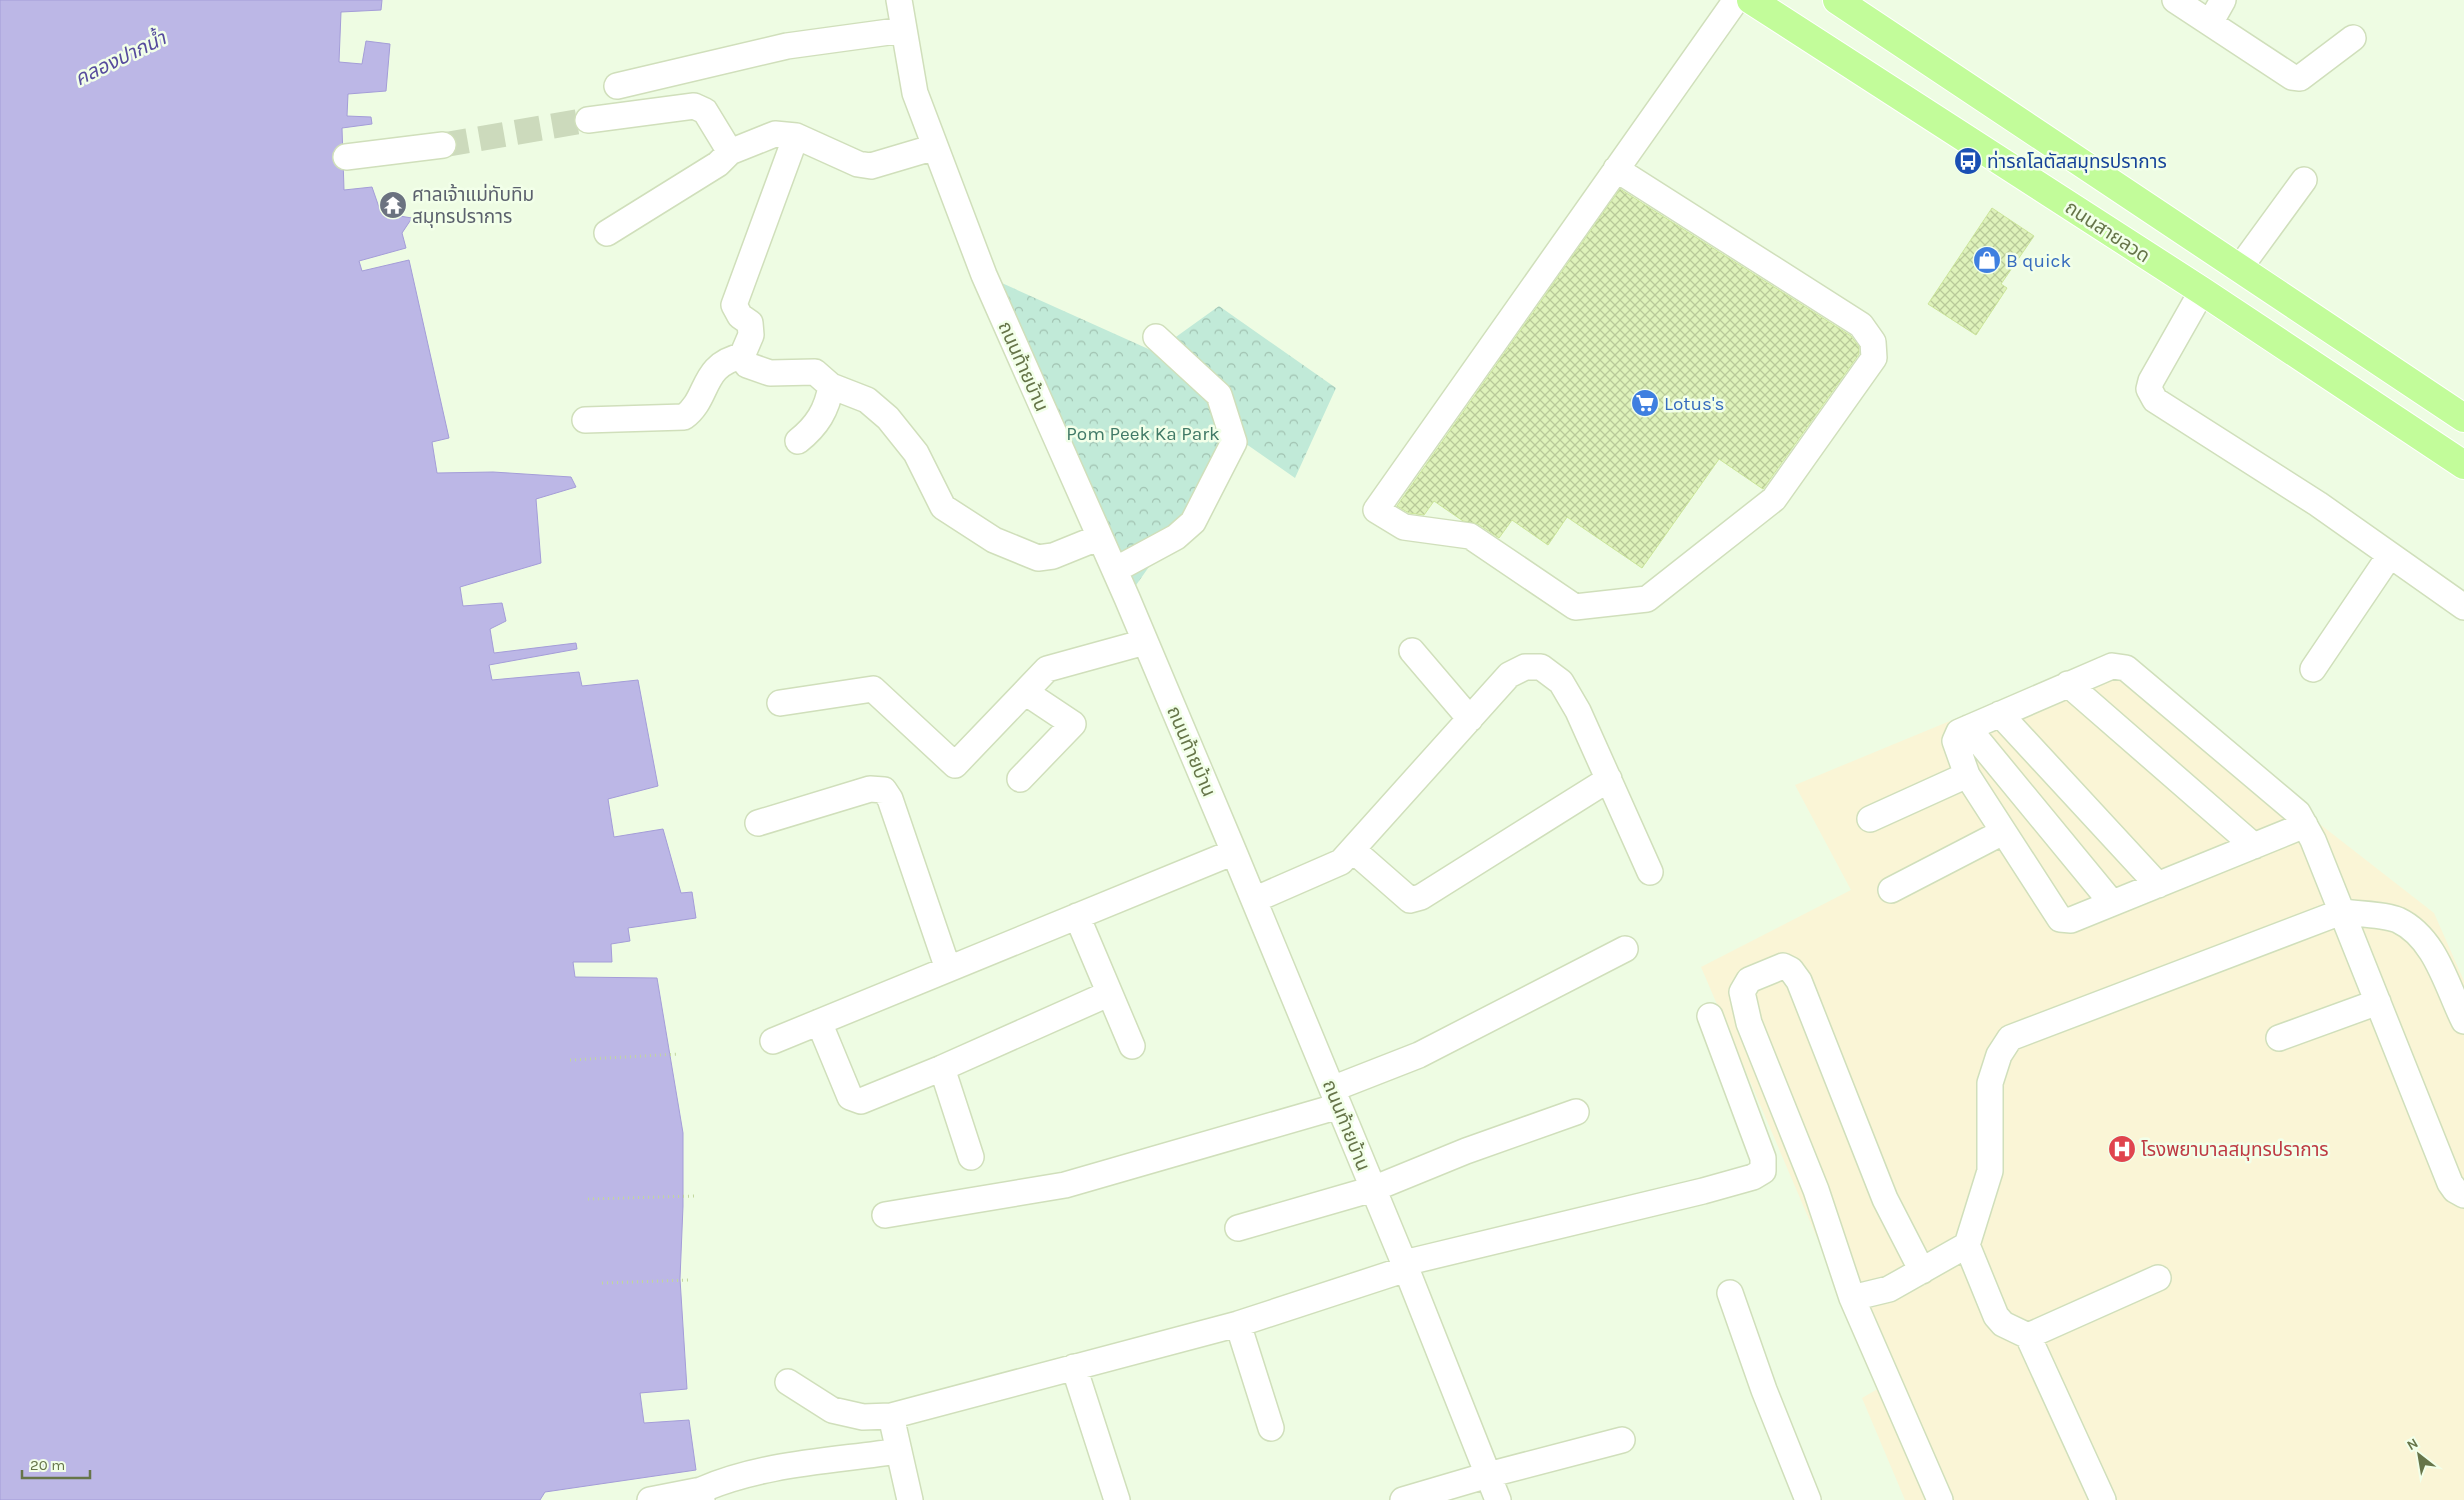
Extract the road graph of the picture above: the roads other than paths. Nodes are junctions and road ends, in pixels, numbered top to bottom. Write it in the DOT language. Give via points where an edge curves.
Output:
graph roads {
  1 [pos="899,0"];
  2 [pos="1736,0"];
  3 [pos="1751,0"];
  4 [pos="2175,0"];
  5 [pos="2223,0"];
  6 [pos="1846,2"];
  7 [pos="2210,23"];
  8 [pos="904,30"];
  9 [pos="2353,38"];
  10 [pos="617,86"];
  11 [pos="588,120"];
  12 [pos="796,136"];
  13 [pos="443,144"];
  14 [pos="935,147"];
  15 [pos="730,152"];
  16 [pos="346,157"];
  17 [pos="1616,169"];
  18 [pos="2304,180"];
  19 [pos="607,233"];
  20 [pos="2232,264"];
  21 [pos="2202,291"];
  22 [pos="1156,337"];
  23 [pos="742,356"];
  24 [pos="831,386"];
  25 [pos="2464,418"];
  26 [pos="586,420"];
  27 [pos="798,441"];
  28 [pos="2464,465"];
  29 [pos="1100,537"];
  30 [pos="2390,555"];
  31 [pos="1114,570"];
  32 [pos="2464,607"];
  33 [pos="1145,642"];
  34 [pos="1412,651"];
  35 [pos="2314,669"];
  36 [pos="2068,684"];
  37 [pos="1025,692"];
  38 [pos="780,703"];
  39 [pos="2000,714"];
  40 [pos="1470,719"];
  41 [pos="1968,728"];
  42 [pos="1968,775"];
  43 [pos="1020,779"];
  44 [pos="1608,779"];
  45 [pos="1870,819"];
  46 [pos="758,823"];
  47 [pos="2305,825"];
  48 [pos="2004,832"];
  49 [pos="2254,846"];
  50 [pos="1354,850"];
  51 [pos="1234,852"];
  52 [pos="1650,872"];
  53 [pos="2158,885"];
  54 [pos="1891,890"];
  55 [pos="1254,900"];
  56 [pos="2112,903"];
  57 [pos="2341,912"];
  58 [pos="1077,916"];
  59 [pos="1625,949"];
  60 [pos="948,969"];
  61 [pos="1108,994"];
  62 [pos="2378,1002"];
  63 [pos="1710,1016"];
  64 [pos="2464,1021"];
  65 [pos="819,1022"];
  66 [pos="2279,1038"];
  67 [pos="773,1041"];
  68 [pos="1132,1046"];
  69 [pos="942,1068"];
  70 [pos="1336,1097"];
  71 [pos="1576,1112"];
  72 [pos="971,1157"];
  73 [pos="1373,1189"];
  74 [pos="2464,1195"];
  75 [pos="885,1215"];
  76 [pos="1238,1228"];
  77 [pos="1967,1245"];
  78 [pos="1405,1266"];
  79 [pos="1922,1271"];
  80 [pos="2158,1278"];
  81 [pos="1730,1294"];
  82 [pos="1852,1298"];
  83 [pos="1238,1324"];
  84 [pos="2028,1336"];
  85 [pos="1074,1367"];
  86 [pos="788,1382"];
  87 [pos="891,1416"];
  88 [pos="1272,1428"];
  89 [pos="1622,1440"];
  90 [pos="899,1451"];
  91 [pos="1488,1475"];
  92 [pos="702,1495"];
  93 [pos="650,1500"];
  94 [pos="910,1500"];
  95 [pos="1117,1500"];
  96 [pos="1403,1500"];
  97 [pos="1498,1500"];
  98 [pos="1808,1500"];
  99 [pos="1940,1500"];
  100 [pos="2103,1500"];
  1 -- 8 [label="street, ถนนท้ายบ้าน"];
  2 -- 17 [label="street"];
  3 -- 21 [label="main road, ถนนสายลวด"];
  4 -- 7 [label="street"];
  5 -- 7 [label="street"];
  6 -- 20 [label="main road"];
  7 -- 9 [label="street" via="2292,77 2300,78"];
  8 -- 10 [label="street" via="788,46"];
  8 -- 14 [label="street, ถนนท้ายบ้าน" via="915,93"];
  11 -- 15 [label="street" via="694,106 705,111"];
  12 -- 14 [label="street" via="858,164 872,166"];
  12 -- 15 [label="street" via="775,134"];
  12 -- 23 [label="street" via="734,305 740,316 750,322 751,335"];
  13 -- 16 [label="street"];
  14 -- 29 [label="street, ถนนท้ายบ้าน" via="984,275"];
  15 -- 19 [label="street" via="718,164"];
  17 -- 17 [label="street" via="1861,325 1873,342 1874,358 1774,499 1647,599 1575,607 1470,536 1404,527 1376,510"];
  18 -- 20 [label="street"];
  20 -- 21 [label="main road"];
  20 -- 25 [label="main road"];
  21 -- 28 [label="main road, ถนนสายลวด"];
  21 -- 30 [label="street" via="2151,381 2149,389 2155,400 2318,504"];
  22 -- 31 [label="street" via="1219,395 1234,442 1193,522 1176,537"];
  23 -- 24 [label="street" via="747,365 770,373 815,372"];
  23 -- 26 [label="street" via="727,359 715,370 700,392 694,410 684,417"];
  24 -- 27 [label="street" via="828,405 812,430"];
  24 -- 29 [label="street" via="867,400 888,418 916,453 943,507 994,540 1038,558 1053,556"];
  29 -- 31 [label="street, ถนนท้ายบ้าน"];
  30 -- 32 [label="street"];
  30 -- 35 [label="street"];
  31 -- 33 [label="street, ถนนท้ายบ้าน"];
  33 -- 37 [label="street" via="1048,669"];
  33 -- 51 [label="street, ถนนท้ายบ้าน"];
  34 -- 40 [label="street"];
  36 -- 39 [label="street"];
  36 -- 47 [label="street" via="2112,666 2126,668 2298,813"];
  36 -- 49 [label="street"];
  37 -- 38 [label="street" via="956,764 873,689"];
  37 -- 43 [label="street" via="1073,724"];
  39 -- 41 [label="street"];
  39 -- 53 [label="street"];
  40 -- 44 [label="street" via="1509,675 1525,667 1541,667 1561,682 1578,711"];
  40 -- 50 [label="street"];
  41 -- 42 [label="street" via="1959,732 1955,742"];
  41 -- 56 [label="street"];
  42 -- 45 [label="street"];
  42 -- 48 [label="street"];
  44 -- 50 [label="street" via="1421,897 1410,900"];
  44 -- 52 [label="street"];
  46 -- 60 [label="street" via="870,789 884,790 890,799"];
  47 -- 49 [label="street"];
  47 -- 57 [label="street"];
  48 -- 54 [label="street"];
  48 -- 56 [label="street" via="2060,919 2072,920"];
  49 -- 53 [label="street"];
  50 -- 55 [label="street" via="1341,862"];
  51 -- 55 [label="street, ถนนท้ายบ้าน"];
  51 -- 58 [label="street"];
  53 -- 56 [label="street"];
  55 -- 70 [label="street, ถนนท้ายบ้าน"];
  57 -- 62 [label="street"];
  57 -- 64 [label="street" via="2396,920 2420,936 2432,951"];
  57 -- 77 [label="street" via="2010,1038 1999,1055 1990,1083 1990,1171"];
  58 -- 60 [label="street"];
  58 -- 61 [label="street"];
  59 -- 70 [label="street"];
  60 -- 65 [label="street"];
  61 -- 68 [label="street"];
  61 -- 69 [label="street"];
  62 -- 66 [label="street"];
  62 -- 74 [label="street" via="2450,1183"];
  63 -- 78 [label="street" via="1763,1158 1763,1171 1754,1177 1703,1191"];
  65 -- 67 [label="street"];
  65 -- 69 [label="street" via="854,1100 861,1101"];
  69 -- 72 [label="street"];
  70 -- 73 [label="street, ถนนท้ายบ้าน"];
  70 -- 75 [label="street" via="1065,1185"];
  71 -- 73 [label="street" via="1466,1151"];
  73 -- 76 [label="street"];
  73 -- 78 [label="street, ถนนท้ายบ้าน"];
  77 -- 79 [label="street"];
  77 -- 84 [label="street" via="1996,1316 2003,1324"];
  78 -- 83 [label="street"];
  78 -- 91 [label="street, ถนนท้ายบ้าน"];
  79 -- 82 [label="street" via="1889,1289"];
  79 -- 82 [label="street" via="1885,1199 1798,981 1784,966 1764,972 1745,983 1742,998 1816,1190"];
  80 -- 84 [label="street"];
  81 -- 98 [label="street"];
  82 -- 99 [label="street"];
  83 -- 85 [label="street"];
  83 -- 88 [label="street"];
  84 -- 100 [label="street"];
  85 -- 87 [label="street"];
  85 -- 95 [label="street"];
  86 -- 87 [label="street" via="832,1410 864,1417"];
  87 -- 90 [label="street"];
  89 -- 91 [label="street"];
  90 -- 92 [label="street" via="755,1472 729,1478"];
  90 -- 94 [label="street"];
  91 -- 96 [label="street"];
  91 -- 97 [label="street, ถนนท้ายบ้าน"];
  92 -- 93 [label="street"];
}
